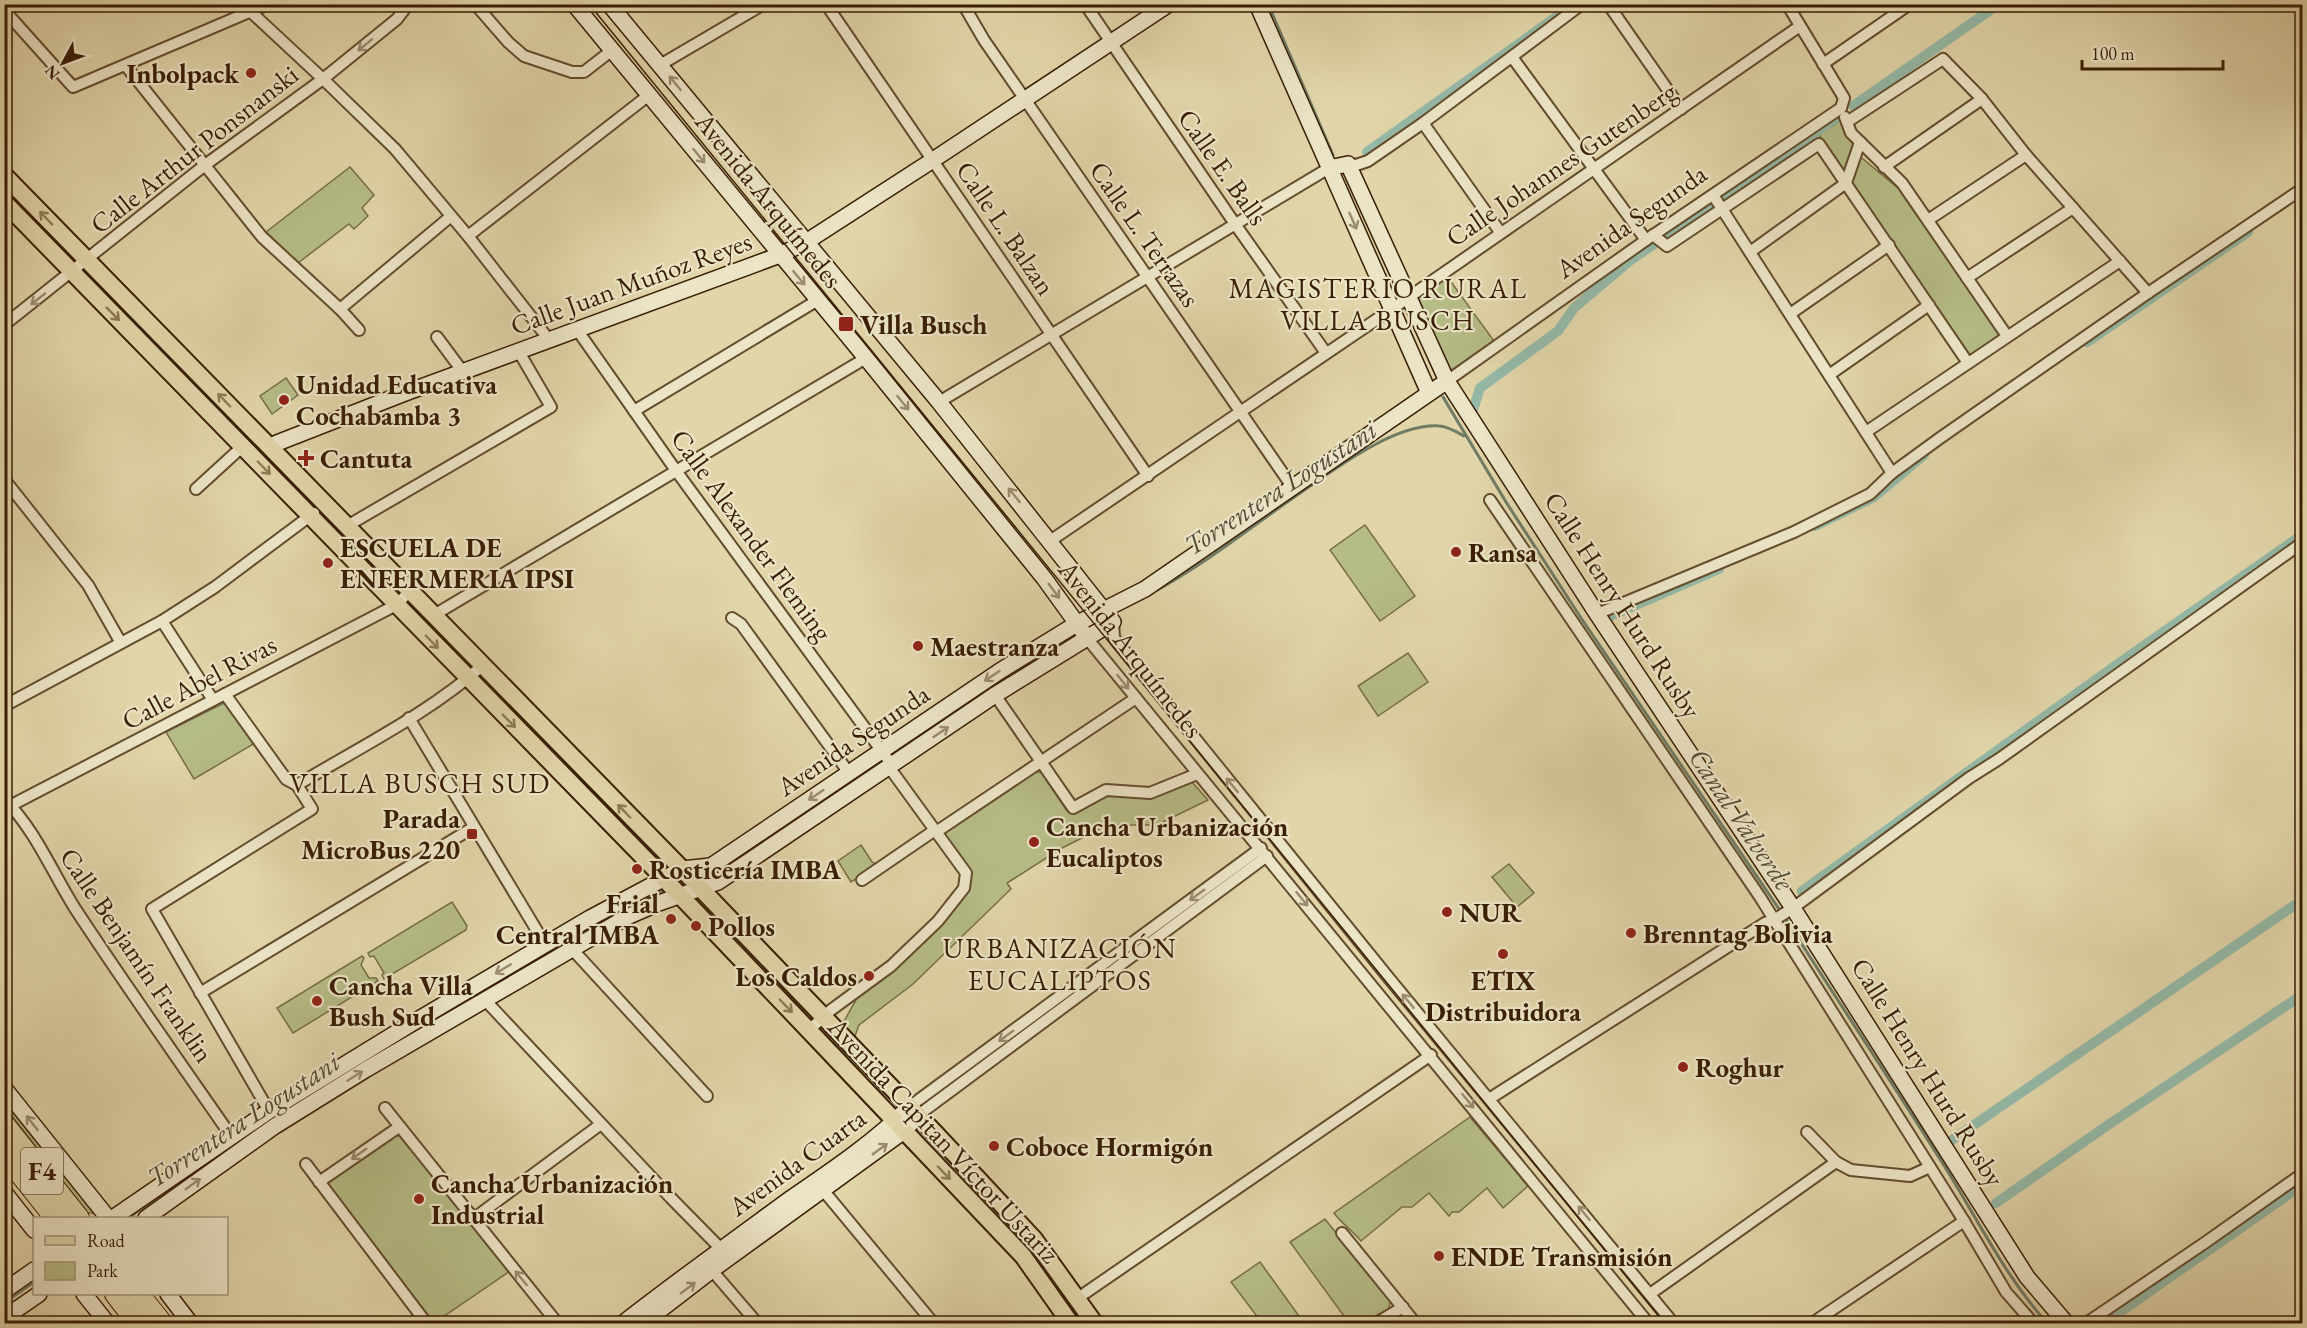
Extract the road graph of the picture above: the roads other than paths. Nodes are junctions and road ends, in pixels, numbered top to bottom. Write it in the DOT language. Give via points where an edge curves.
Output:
graph roads {
  1 [pos="268,4"];
  2 [pos="405,4"];
  3 [pos="475,4"];
  4 [pos="574,4"];
  5 [pos="609,4"];
  6 [pos="764,4"];
  7 [pos="826,4"];
  8 [pos="963,4"];
  9 [pos="1085,4"];
  10 [pos="1169,4"];
  11 [pos="1257,4"];
  12 [pos="1582,4"];
  13 [pos="1608,4"];
  14 [pos="1787,4"];
  15 [pos="1910,4"];
  16 [pos="1897,8"];
  17 [pos="4,10"];
  18 [pos="250,12"];
  19 [pos="1800,26"];
  20 [pos="1110,43"];
  21 [pos="611,51"];
  22 [pos="1512,57"];
  23 [pos="660,64"];
  24 [pos="1823,64"];
  25 [pos="126,66"];
  26 [pos="323,79"];
  27 [pos="649,95"];
  28 [pos="1982,99"];
  29 [pos="1026,100"];
  30 [pos="1841,108"];
  31 [pos="1681,109"];
  32 [pos="1847,122"];
  33 [pos="1423,123"];
  34 [pos="1860,142"];
  35 [pos="2026,155"];
  36 [pos="933,160"];
  37 [pos="1348,164"];
  38 [pos="206,165"];
  39 [pos="1884,167"];
  40 [pos="1329,168"];
  41 [pos="1593,168"];
  42 [pos="4,175"];
  43 [pos="1846,183"];
  44 [pos="2302,189"];
  45 [pos="1713,195"];
  46 [pos="4,202"];
  47 [pos="2073,208"];
  48 [pos="1723,209"];
  49 [pos="450,217"];
  50 [pos="1928,220"];
  51 [pos="1235,224"];
  52 [pos="1500,232"];
  53 [pos="468,236"];
  54 [pos="1650,237"];
  55 [pos="806,242"];
  56 [pos="1889,245"];
  57 [pos="1750,252"];
  58 [pos="780,255"];
  59 [pos="87,260"];
  60 [pos="2120,261"];
  61 [pos="72,272"];
  62 [pos="1147,276"];
  63 [pos="1967,278"];
  64 [pos="2148,293"];
  65 [pos="1409,297"];
  66 [pos="818,300"];
  67 [pos="1929,305"];
  68 [pos="340,309"];
  69 [pos="1392,309"];
  70 [pos="1790,314"];
  71 [pos="4,326"];
  72 [pos="359,330"];
  73 [pos="578,331"];
  74 [pos="1051,334"];
  75 [pos="2007,336"];
  76 [pos="437,337"];
  77 [pos="550,340"];
  78 [pos="519,352"];
  79 [pos="1326,353"];
  80 [pos="866,358"];
  81 [pos="1968,363"];
  82 [pos="464,372"];
  83 [pos="1829,375"];
  84 [pos="1447,381"];
  85 [pos="1429,393"];
  86 [pos="939,402"];
  87 [pos="634,411"];
  88 [pos="1240,413"];
  89 [pos="1866,432"];
  90 [pos="243,446"];
  91 [pos="271,447"];
  92 [pos="677,472"];
  93 [pos="1892,473"];
  94 [pos="1148,476"];
  95 [pos="4,479"];
  96 [pos="1293,488"];
  97 [pos="196,489"];
  98 [pos="1490,500"];
  99 [pos="324,502"];
  100 [pos="310,516"];
  101 [pos="347,526"];
  102 [pos="1050,541"];
  103 [pos="2302,543"];
  104 [pos="410,591"];
  105 [pos="396,605"];
  106 [pos="1596,614"];
  107 [pos="434,615"];
  108 [pos="1109,616"];
  109 [pos="732,618"];
  110 [pos="162,621"];
  111 [pos="1078,623"];
  112 [pos="1086,637"];
  113 [pos="121,643"];
  114 [pos="483,666"];
  115 [pos="468,679"];
  116 [pos="225,694"];
  117 [pos="996,695"];
  118 [pos="1136,698"];
  119 [pos="213,700"];
  120 [pos="4,706"];
  121 [pos="409,718"];
  122 [pos="882,751"];
  123 [pos="1040,763"];
  124 [pos="890,766"];
  125 [pos="849,773"];
  126 [pos="1197,774"];
  127 [pos="297,785"];
  128 [pos="7,804"];
  129 [pos="474,827"];
  130 [pos="936,831"];
  131 [pos="1264,852"];
  132 [pos="665,853"];
  133 [pos="650,864"];
  134 [pos="682,869"];
  135 [pos="664,879"];
  136 [pos="862,880"];
  137 [pos="699,889"];
  138 [pos="680,895"];
  139 [pos="716,906"];
  140 [pos="1783,914"];
  141 [pos="702,918"];
  142 [pos="545,944"];
  143 [pos="572,949"];
  144 [pos="200,993"];
  145 [pos="485,1000"];
  146 [pos="823,1018"];
  147 [pos="809,1030"];
  148 [pos="1431,1056"];
  149 [pos="4,1088"];
  150 [pos="707,1096"];
  151 [pos="1489,1099"];
  152 [pos="385,1108"];
  153 [pos="269,1111"];
  154 [pos="913,1111"];
  155 [pos="4,1124"];
  156 [pos="601,1124"];
  157 [pos="399,1126"];
  158 [pos="899,1126"];
  159 [pos="1807,1131"];
  160 [pos="231,1136"];
  161 [pos="4,1154"];
  162 [pos="1836,1162"];
  163 [pos="306,1164"];
  164 [pos="1930,1167"];
  165 [pos="2302,1174"];
  166 [pos="320,1182"];
  167 [pos="823,1190"];
  168 [pos="4,1192"];
  169 [pos="55,1217"];
  170 [pos="78,1217"];
  171 [pos="107,1217"];
  172 [pos="114,1217"];
  173 [pos="147,1217"];
  174 [pos="473,1218"];
  175 [pos="1964,1221"];
  176 [pos="33,1229"];
  177 [pos="1342,1233"];
  178 [pos="725,1253"];
  179 [pos="708,1265"];
  180 [pos="33,1271"];
  181 [pos="4,1291"];
  182 [pos="1650,1294"];
  183 [pos="36,1295"];
  184 [pos="86,1295"];
  185 [pos="117,1295"];
  186 [pos="141,1295"];
  187 [pos="170,1295"];
  188 [pos="1078,1298"];
  189 [pos="1402,1307"];
  190 [pos="4,1318"];
  191 [pos="108,1323"];
  192 [pos="138,1323"];
  193 [pos="162,1323"];
  194 [pos="191,1323"];
  195 [pos="428,1323"];
  196 [pos="558,1323"];
  197 [pos="621,1323"];
  198 [pos="642,1323"];
  199 [pos="758,1323"];
  200 [pos="934,1323"];
  201 [pos="1071,1323"];
  202 [pos="1095,1323"];
  203 [pos="1375,1323"];
  204 [pos="1416,1323"];
  205 [pos="1650,1323"];
  206 [pos="1674,1323"];
  207 [pos="1811,1323"];
  208 [pos="2034,1323"];
  209 [pos="2067,1323"];
  210 [pos="2085,1323"];
  1 -- 18 [label="street"];
  2 -- 26 [label="street, Calle Arthur Ponsnanski, one-way" via="397,19"];
  3 -- 21 [label="street" via="524,56 572,72 584,72"];
  4 -- 21 [label="street, Avenida Arquímedes"];
  5 -- 23 [label="street, Avenida Arquímedes"];
  6 -- 23 [label="street"];
  7 -- 36 [label="street, Calle L. Balzan"];
  8 -- 29 [label="street, Calle L. Terrazas"];
  9 -- 20 [label="street, Calle E. Balls"];
  10 -- 20 [label="street, Calle Juan Muñoz Reyes"];
  11 -- 40 [label="street"];
  12 -- 22 [label="street"];
  13 -- 31 [label="street"];
  14 -- 19 [label="street"];
  15 -- 16 [label="street"];
  16 -- 24 [label="street"];
  17 -- 25 [label="street" via="74,87"];
  18 -- 25 [label="street"];
  18 -- 26 [label="street"];
  19 -- 24 [label="street"];
  19 -- 31 [label="street, Calle Johannes Gutenberg"];
  20 -- 29 [label="street, Calle Juan Muñoz Reyes"];
  20 -- 51 [label="street, Calle E. Balls"];
  21 -- 27 [label="street, Avenida Arquímedes"];
  22 -- 33 [label="street"];
  22 -- 41 [label="street"];
  55 -- 23 [label="street, Avenida Arquímedes, one-way"];
  24 -- 30 [label="street" via="1844,98"];
  25 -- 38 [label="street"];
  26 -- 38 [label="street, Calle Arthur Ponsnanski"];
  26 -- 49 [label="street" via="394,149"];
  27 -- 53 [label="street"];
  27 -- 58 [label="street, Avenida Arquímedes, one-way"];
  28 -- 32 [label="street" via="1942,59"];
  28 -- 35 [label="street"];
  28 -- 39 [label="street"];
  29 -- 36 [label="street, Calle Juan Muñoz Reyes"];
  29 -- 62 [label="street, Calle L. Terrazas"];
  30 -- 32 [label="street"];
  30 -- 45 [label="street, Avenida Segunda"];
  31 -- 41 [label="street, Calle Johannes Gutenberg"];
  32 -- 34 [label="street"];
  33 -- 37 [label="street" via="1368,161"];
  33 -- 52 [label="street"];
  34 -- 39 [label="street"];
  34 -- 43 [label="street"];
  35 -- 47 [label="street"];
  35 -- 50 [label="street"];
  36 -- 55 [label="street, Calle Juan Muñoz Reyes"];
  36 -- 74 [label="street, Calle L. Balzan"];
  37 -- 40 [label="street"];
  37 -- 65 [label="street, Calle Henry Hurd Rusby"];
  38 -- 59 [label="street, Calle Arthur Ponsnanski"];
  38 -- 68 [label="street" via="262,237"];
  39 -- 50 [label="street" via="1902,183"];
  40 -- 51 [label="street"];
  40 -- 69 [label="street, one-way"];
  41 -- 52 [label="street, Calle Johannes Gutenberg"];
  41 -- 54 [label="street"];
  59 -- 42 [label="main road, Avenida Capitan Víctor Ustariz, one-way"];
  43 -- 48 [label="street" via="1819,144"];
  43 -- 56 [label="street"];
  43 -- 57 [label="street"];
  44 -- 64 [label="street"];
  45 -- 48 [label="street"];
  45 -- 54 [label="street, Avenida Segunda"];
  46 -- 61 [label="main road, Avenida Capitan Víctor Ustariz"];
  47 -- 60 [label="street"];
  47 -- 63 [label="street"];
  48 -- 54 [label="street" via="1667,246"];
  48 -- 57 [label="street"];
  49 -- 53 [label="street"];
  49 -- 68 [label="street"];
  50 -- 63 [label="street"];
  51 -- 62 [label="street"];
  51 -- 79 [label="street, Calle E. Balls"];
  52 -- 65 [label="street, Calle Johannes Gutenberg"];
  53 -- 77 [label="street"];
  54 -- 84 [label="street, Avenida Segunda"];
  55 -- 58 [label="street, Calle Juan Muñoz Reyes"];
  55 -- 86 [label="street, Avenida Arquímedes"];
  56 -- 67 [label="street"];
  56 -- 70 [label="street"];
  57 -- 70 [label="street"];
  58 -- 66 [label="street, Avenida Arquímedes, one-way"];
  58 -- 73 [label="street, Calle Juan Muñoz Reyes"];
  59 -- 61 [label="street, Calle Arthur Ponsnanski"];
  91 -- 59 [label="main road, Avenida Capitan Víctor Ustariz, one-way"];
  60 -- 64 [label="street"];
  60 -- 75 [label="street"];
  61 -- 71 [label="street, Calle Arthur Ponsnanski, one-way"];
  61 -- 90 [label="main road, Avenida Capitan Víctor Ustariz, one-way"];
  62 -- 74 [label="street"];
  62 -- 88 [label="street, Calle L. Terrazas"];
  63 -- 75 [label="street"];
  64 -- 93 [label="street"];
  65 -- 69 [label="street, Calle Johannes Gutenberg"];
  65 -- 84 [label="street, Calle Henry Hurd Rusby"];
  66 -- 80 [label="street, Avenida Arquímedes"];
  66 -- 87 [label="street"];
  67 -- 81 [label="street"];
  67 -- 83 [label="street"];
  68 -- 72 [label="street"];
  69 -- 79 [label="street, Calle Johannes Gutenberg"];
  69 -- 85 [label="street"];
  70 -- 83 [label="street"];
  73 -- 77 [label="street, Calle Juan Muñoz Reyes"];
  73 -- 87 [label="street, Calle Alexander Fleming"];
  74 -- 86 [label="street"];
  74 -- 94 [label="street, Calle L. Balzan"];
  75 -- 81 [label="street"];
  76 -- 82 [label="street"];
  77 -- 78 [label="street, Calle Juan Muñoz Reyes"];
  78 -- 82 [label="street, Calle Juan Muñoz Reyes"];
  78 -- 101 [label="street" via="551,407"];
  79 -- 88 [label="street, Calle Johannes Gutenberg"];
  80 -- 92 [label="street"];
  80 -- 111 [label="street, Avenida Arquímedes, one-way"];
  81 -- 89 [label="street"];
  82 -- 91 [label="street, Calle Juan Muñoz Reyes"];
  83 -- 89 [label="street"];
  84 -- 85 [label="street, Avenida Segunda"];
  84 -- 106 [label="street, Calle Henry Hurd Rusby"];
  85 -- 96 [label="street, Avenida Segunda"];
  102 -- 86 [label="street, Avenida Arquímedes, one-way"];
  87 -- 92 [label="street, Calle Alexander Fleming"];
  88 -- 94 [label="street, Calle Johannes Gutenberg"];
  88 -- 96 [label="street, Calle L. Terrazas"];
  89 -- 93 [label="street"];
  90 -- 97 [label="street"];
  90 -- 100 [label="main road, Avenida Capitan Víctor Ustariz, one-way"];
  91 -- 99 [label="main road, Avenida Capitan Víctor Ustariz"];
  92 -- 107 [label="street"];
  92 -- 122 [label="street, Calle Alexander Fleming"];
  93 -- 106 [label="street" via="1870,494 1794,532"];
  94 -- 102 [label="street, Calle Johannes Gutenberg"];
  95 -- 113 [label="street" via="88,585"];
  96 -- 108 [label="street, Avenida Segunda"];
  98 -- 140 [label="street, Calle Henry Hurd Rusby"];
  99 -- 100 [label="street"];
  99 -- 101 [label="main road, Avenida Capitan Víctor Ustariz"];
  100 -- 105 [label="main road, Avenida Capitan Víctor Ustariz"];
  100 -- 110 [label="street"];
  101 -- 104 [label="main road, Avenida Capitan Víctor Ustariz"];
  102 -- 108 [label="street, Avenida Arquímedes"];
  103 -- 140 [label="street"];
  104 -- 105 [label="street, Calle Abel Rivas"];
  104 -- 107 [label="main road, Avenida Capitan Víctor Ustariz"];
  105 -- 115 [label="main road, Avenida Capitan Víctor Ustariz, one-way"];
  105 -- 116 [label="street, Calle Abel Rivas"];
  106 -- 140 [label="street, Calle Henry Hurd Rusby"];
  107 -- 114 [label="main road, Avenida Capitan Víctor Ustariz"];
  108 -- 111 [label="street, Avenida Segunda"];
  108 -- 112 [label="street, Avenida Segunda"];
  151 -- 108 [label="street, Avenida Arquímedes, one-way" via="1113,638"];
  109 -- 125 [label="street" via="741,624"];
  110 -- 113 [label="street"];
  110 -- 119 [label="street"];
  111 -- 112 [label="street, Avenida Arquímedes"];
  111 -- 122 [label="street, Avenida Segunda, one-way"];
  112 -- 117 [label="street, Avenida Segunda"];
  112 -- 118 [label="street, Avenida Arquímedes, one-way"];
  113 -- 120 [label="street"];
  114 -- 115 [label="street"];
  132 -- 114 [label="main road, Avenida Capitan Víctor Ustariz, one-way"];
  115 -- 121 [label="street"];
  115 -- 133 [label="main road, Avenida Capitan Víctor Ustariz, one-way"];
  116 -- 119 [label="street, Calle Abel Rivas"];
  116 -- 127 [label="street" via="286,779"];
  117 -- 123 [label="street"];
  124 -- 117 [label="street, Avenida Segunda, one-way"];
  118 -- 123 [label="street"];
  118 -- 126 [label="street, Avenida Arquímedes"];
  119 -- 128 [label="street, Calle Abel Rivas"];
  121 -- 127 [label="street"];
  121 -- 129 [label="street"];
  122 -- 124 [label="street, Calle Alexander Fleming"];
  122 -- 125 [label="street, Avenida Segunda"];
  123 -- 126 [label="street" via="1073,808 1106,790 1150,793"];
  123 -- 130 [label="street"];
  124 -- 130 [label="street, Calle Alexander Fleming"];
  124 -- 137 [label="street, Avenida Segunda" via="718,882"];
  125 -- 134 [label="street, Avenida Segunda, one-way" via="711,866"];
  126 -- 131 [label="street, Avenida Arquímedes"];
  127 -- 144 [label="street" via="312,809 152,909"];
  128 -- 160 [label="street, Calle Benjamín Franklin" via="18,811 62,888"];
  129 -- 142 [label="street"];
  129 -- 144 [label="street"];
  130 -- 136 [label="street"];
  130 -- 146 [label="street, Calle Alexander Fleming" via="966,873 960,895 899,958"];
  131 -- 148 [label="street, Avenida Arquímedes, one-way"];
  131 -- 154 [label="street, Avenida Cuarta"];
  132 -- 133 [label="main road" via="660,862"];
  132 -- 134 [label="main road, Avenida Capitan Víctor Ustariz"];
  133 -- 135 [label="main road, Avenida Capitan Víctor Ustariz"];
  134 -- 135 [label="street, Avenida Segunda"];
  134 -- 137 [label="main road, Avenida Capitan Víctor Ustariz"];
  135 -- 138 [label="main road, Avenida Capitan Víctor Ustariz"];
  135 -- 142 [label="street, Avenida Segunda"];
  137 -- 138 [label="street, Avenida Segunda"];
  137 -- 139 [label="main road, Avenida Capitan Víctor Ustariz"];
  138 -- 141 [label="main road, Avenida Capitan Víctor Ustariz"];
  138 -- 143 [label="street, Avenida Segunda" via="627,916"];
  139 -- 141 [label="main road" via="705,905"];
  139 -- 146 [label="main road, Avenida Capitan Víctor Ustariz"];
  140 -- 151 [label="street"];
  140 -- 164 [label="street, Calle Henry Hurd Rusby"];
  140 -- 209 [label="street, Calle Henry Hurd Rusby" via="2027,1277"];
  141 -- 147 [label="main road, Avenida Capitan Víctor Ustariz, one-way"];
  142 -- 153 [label="street, Avenida Segunda, one-way"];
  143 -- 145 [label="street, Avenida Segunda"];
  143 -- 150 [label="street"];
  144 -- 153 [label="street"];
  145 -- 156 [label="street"];
  173 -- 145 [label="street, Avenida Segunda, one-way" via="275,1126"];
  146 -- 147 [label="street"];
  146 -- 154 [label="main road, Avenida Capitan Víctor Ustariz"];
  147 -- 158 [label="main road, Avenida Capitan Víctor Ustariz"];
  148 -- 188 [label="street"];
  148 -- 205 [label="street, Avenida Arquímedes, one-way"];
  171 -- 149 [label="street, one-way"];
  182 -- 151 [label="street, Avenida Arquímedes, one-way"];
  152 -- 157 [label="street"];
  153 -- 160 [label="street, Avenida Segunda"];
  154 -- 158 [label="street, Avenida Cuarta"];
  154 -- 188 [label="main road, Avenida Capitan Víctor Ustariz" via="1034,1239"];
  155 -- 170 [label="highway, F4"];
  156 -- 174 [label="street"];
  156 -- 178 [label="street"];
  157 -- 166 [label="street, one-way"];
  157 -- 174 [label="street"];
  167 -- 158 [label="street, Avenida Cuarta, one-way"];
  158 -- 178 [label="street, Avenida Cuarta"];
  158 -- 201 [label="main road, Avenida Capitan Víctor Ustariz, one-way" via="1023,1256"];
  159 -- 162 [label="street"];
  160 -- 172 [label="street, Avenida Segunda"];
  161 -- 169 [label="highway, F4"];
  162 -- 164 [label="street" via="1851,1170 1910,1176"];
  162 -- 182 [label="street"];
  163 -- 166 [label="street"];
  164 -- 175 [label="street, Calle Henry Hurd Rusby"];
  165 -- 210 [label="street"];
  166 -- 195 [label="street"];
  167 -- 178 [label="street, Avenida Cuarta"];
  167 -- 200 [label="street"];
  168 -- 176 [label="street"];
  196 -- 174 [label="street, one-way"];
  175 -- 207 [label="street"];
  175 -- 208 [label="street, Calle Henry Hurd Rusby" via="2006,1292"];
  177 -- 189 [label="street"];
  178 -- 179 [label="street, Avenida Cuarta"];
  179 -- 197 [label="street, Avenida Cuarta"];
  198 -- 179 [label="street, Avenida Cuarta, one-way"];
  179 -- 199 [label="street"];
  180 -- 181 [label="street"];
  182 -- 206 [label="street, Avenida Arquímedes"];
  183 -- 190 [label="street"];
  184 -- 191 [label="street"];
  185 -- 192 [label="highway"];
  186 -- 193 [label="highway"];
  187 -- 194 [label="street"];
  188 -- 202 [label="main road, Avenida Capitan Víctor Ustariz"];
  189 -- 203 [label="street"];
  189 -- 204 [label="street"];
}
